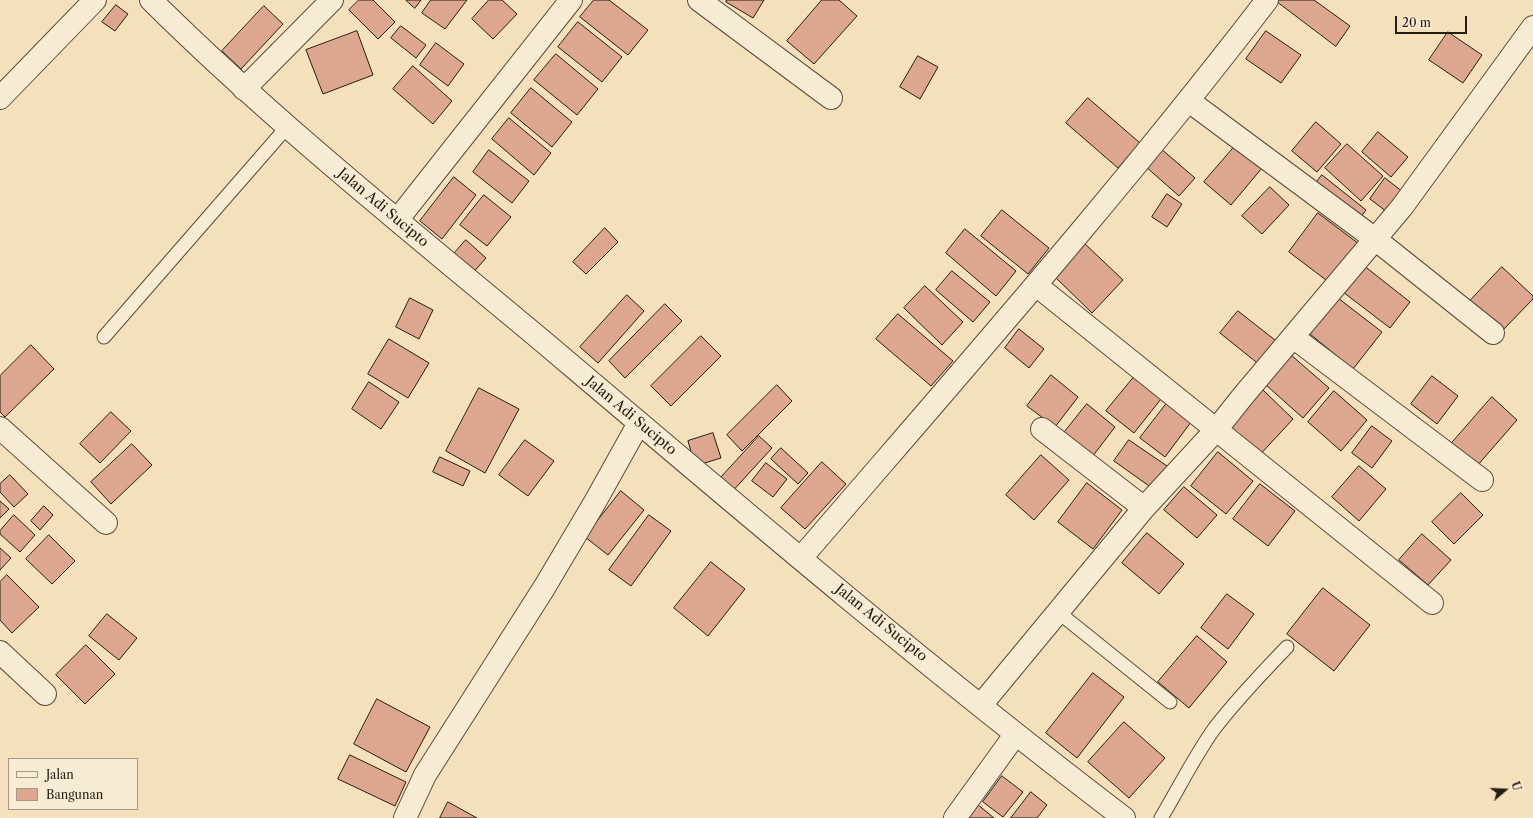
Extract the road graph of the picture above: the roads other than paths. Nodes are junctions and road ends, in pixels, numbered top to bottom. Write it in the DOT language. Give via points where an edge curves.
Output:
graph roads {
  1 [pos="95,0"];
  2 [pos="150,0"];
  3 [pos="332,0"];
  4 [pos="571,0"];
  5 [pos="699,0"];
  6 [pos="1267,0"];
  7 [pos="1533,27"];
  8 [pos="244,89"];
  9 [pos="0,98"];
  10 [pos="831,98"];
  11 [pos="1189,101"];
  12 [pos="286,127"];
  13 [pos="398,219"];
  14 [pos="1375,239"];
  15 [pos="1036,285"];
  16 [pos="1493,333"];
  17 [pos="104,337"];
  18 [pos="1293,337"];
  19 [pos="639,423"];
  20 [pos="0,428"];
  21 [pos="1042,429"];
  22 [pos="1216,430"];
  23 [pos="1482,480"];
  24 [pos="1144,508"];
  25 [pos="106,523"];
  26 [pos="801,558"];
  27 [pos="1432,604"];
  28 [pos="1058,612"];
  29 [pos="1286,647"];
  30 [pos="0,652"];
  31 [pos="44,694"];
  32 [pos="1170,702"];
  33 [pos="981,705"];
  34 [pos="1015,735"];
  35 [pos="405,818"];
  36 [pos="954,818"];
  37 [pos="1124,818"];
  38 [pos="1161,818"];
  1 -- 9 [label="street"];
  2 -- 8 [label="street, Jalan Adi Sucipto"];
  3 -- 8 [label="street"];
  4 -- 13 [label="street"];
  5 -- 10 [label="street"];
  6 -- 11 [label="street"];
  7 -- 14 [label="street" via="1402,207"];
  8 -- 12 [label="street, Jalan Adi Sucipto"];
  11 -- 14 [label="street"];
  11 -- 15 [label="street"];
  12 -- 13 [label="street, Jalan Adi Sucipto"];
  12 -- 17 [label="lane"];
  13 -- 19 [label="street, Jalan Adi Sucipto"];
  14 -- 16 [label="street"];
  14 -- 18 [label="street"];
  15 -- 22 [label="street"];
  15 -- 26 [label="street"];
  18 -- 22 [label="street"];
  18 -- 23 [label="street"];
  19 -- 26 [label="street, Jalan Adi Sucipto"];
  19 -- 35 [label="street" via="544,588 425,775"];
  20 -- 25 [label="street"];
  21 -- 24 [label="street"];
  22 -- 24 [label="street"];
  22 -- 27 [label="street"];
  24 -- 28 [label="street"];
  26 -- 33 [label="street, Jalan Adi Sucipto"];
  28 -- 32 [label="lane"];
  28 -- 33 [label="street"];
  29 -- 38 [label="lane" via="1214,729"];
  30 -- 31 [label="street"];
  33 -- 34 [label="street, Jalan Adi Sucipto"];
  34 -- 36 [label="street"];
  34 -- 37 [label="street, Jalan Adi Sucipto"];
}
